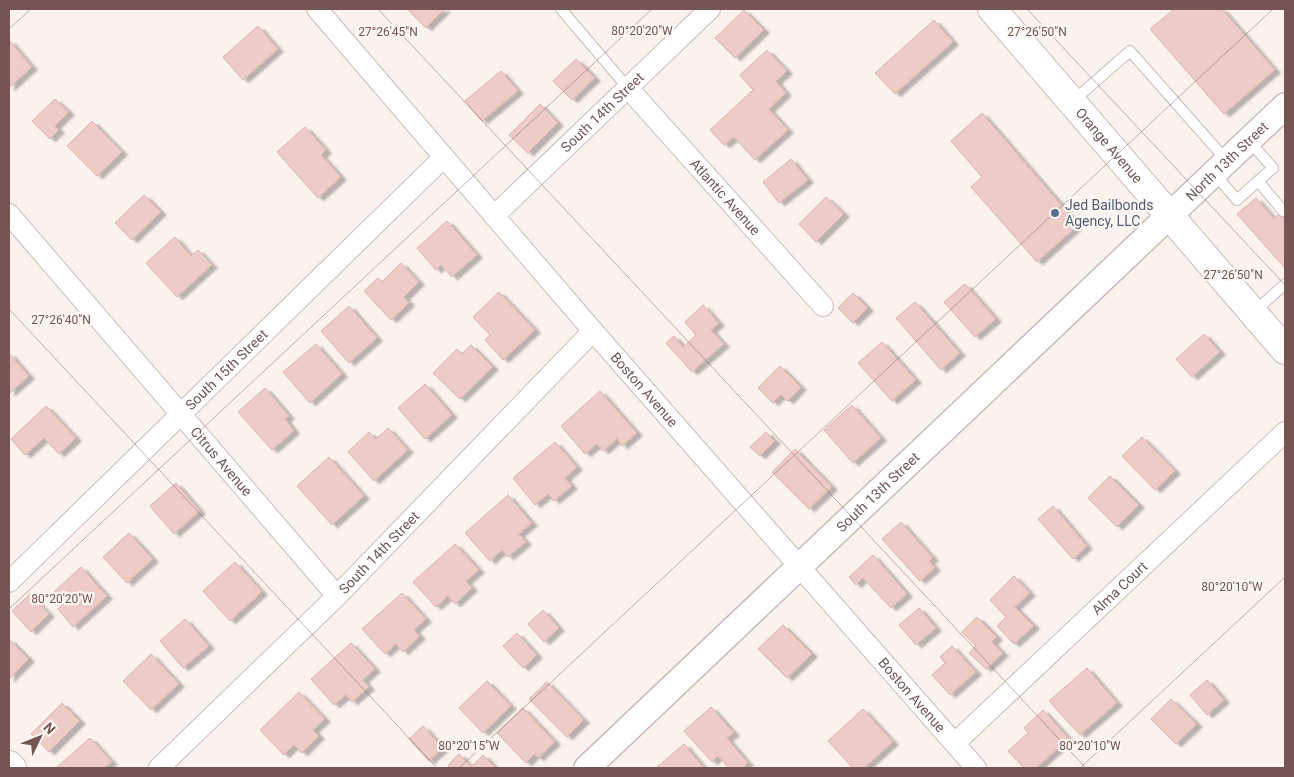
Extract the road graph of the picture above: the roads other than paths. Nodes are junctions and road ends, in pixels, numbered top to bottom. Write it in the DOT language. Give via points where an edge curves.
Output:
graph roads {
  1 [pos="561,9"];
  2 [pos="710,9"];
  3 [pos="992,9"];
  4 [pos="320,10"];
  5 [pos="628,88"];
  6 [pos="1072,102"];
  7 [pos="1285,106"];
  8 [pos="1249,141"];
  9 [pos="444,158"];
  10 [pos="1221,167"];
  11 [pos="1258,181"];
  12 [pos="1283,211"];
  13 [pos="9,214"];
  14 [pos="494,216"];
  15 [pos="1170,216"];
  16 [pos="1285,284"];
  17 [pos="823,306"];
  18 [pos="1253,312"];
  19 [pos="594,331"];
  20 [pos="1283,344"];
  21 [pos="179,414"];
  22 [pos="1285,432"];
  23 [pos="800,567"];
  24 [pos="10,579"];
  25 [pos="337,596"];
  26 [pos="955,743"];
  27 [pos="9,765"];
  28 [pos="12,768"];
  29 [pos="159,768"];
  30 [pos="587,768"];
  31 [pos="976,768"];
  1 -- 5 [label="lane"];
  2 -- 5 [label="street, South 14th Street"];
  3 -- 6 [label="main road, Orange Avenue"];
  4 -- 9 [label="street, Boston Avenue"];
  5 -- 14 [label="street, South 14th Street"];
  5 -- 17 [label="street, Atlantic Avenue"];
  6 -- 10 [label="lane" via="1130,51"];
  6 -- 15 [label="main road, Orange Avenue"];
  7 -- 8 [label="street, North 13th Street"];
  8 -- 10 [label="street, North 13th Street"];
  8 -- 11 [label="lane" via="1273,168"];
  9 -- 14 [label="street, Boston Avenue"];
  9 -- 21 [label="street, South 15th Street"];
  10 -- 11 [label="lane" via="1237,200"];
  10 -- 15 [label="street, North 13th Street"];
  11 -- 12 [label="lane"];
  13 -- 21 [label="street, Citrus Avenue"];
  14 -- 19 [label="street, Boston Avenue"];
  15 -- 18 [label="main road, Orange Avenue"];
  15 -- 23 [label="street, South 13th Street"];
  16 -- 18 [label="lane"];
  18 -- 20 [label="main road, Orange Avenue"];
  19 -- 23 [label="street, Boston Avenue"];
  19 -- 25 [label="street, South 14th Street"];
  21 -- 24 [label="street, South 15th Street"];
  21 -- 25 [label="street, Citrus Avenue"];
  22 -- 26 [label="street, Alma Court"];
  23 -- 26 [label="street, Boston Avenue"];
  23 -- 30 [label="street, South 13th Street"];
  25 -- 29 [label="street, South 14th Street"];
  26 -- 31 [label="street, Boston Avenue"];
  27 -- 28 [label="main road"];
}
